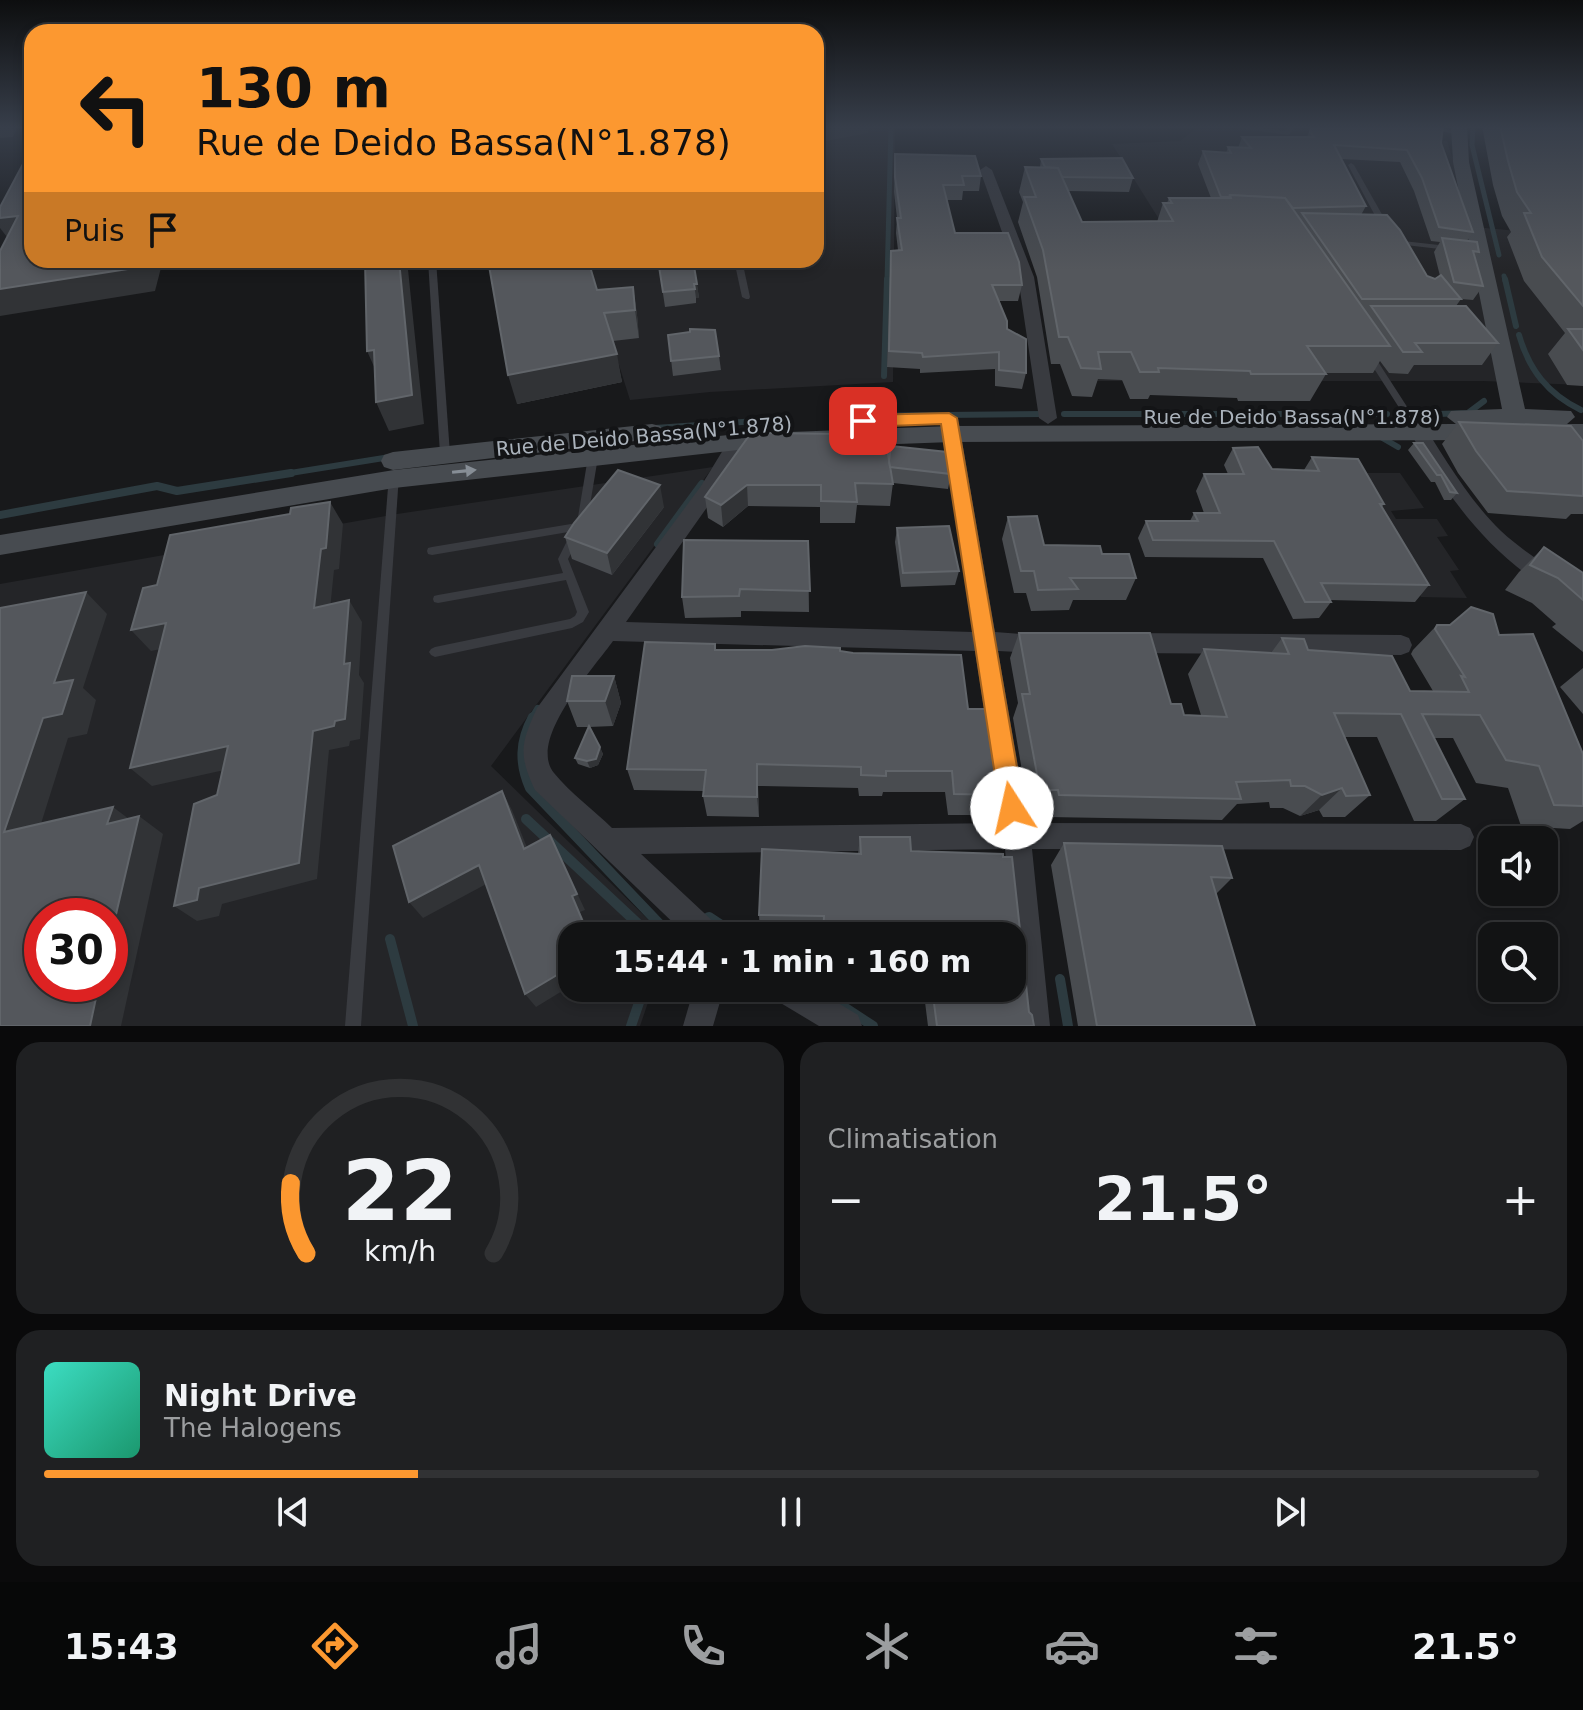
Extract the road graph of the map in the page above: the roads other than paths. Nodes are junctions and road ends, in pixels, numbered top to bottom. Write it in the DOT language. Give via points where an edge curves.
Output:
graph roads {
  1 [pos="987,174"];
  2 [pos="1356,174"];
  3 [pos="1466,174"];
  4 [pos="1370,226"];
  5 [pos="1384,226"];
  6 [pos="1394,241"];
  7 [pos="1478,252"];
  8 [pos="1401,254"];
  9 [pos="433,268"];
  10 [pos="740,268"];
  11 [pos="746,297"];
  12 [pos="1364,347"];
  13 [pos="1048,418"];
  14 [pos="1583,418"];
  15 [pos="1520,424"];
  16 [pos="950,426"];
  17 [pos="1415,426"];
  18 [pos="1583,432"];
  19 [pos="738,442"];
  20 [pos="445,454"];
  21 [pos="593,457"];
  22 [pos="394,470"];
  23 [pos="582,526"];
  24 [pos="0,527"];
  25 [pos="0,545"];
  26 [pos="432,551"];
  27 [pos="567,576"];
  28 [pos="438,599"];
  29 [pos="1583,601"];
  30 [pos="606,631"];
  31 [pos="984,642"];
  32 [pos="1061,643"];
  33 [pos="1108,643"];
  34 [pos="1401,645"];
  35 [pos="435,652"];
  36 [pos="1017,836"];
  37 [pos="1461,837"];
  38 [pos="610,841"];
  39 [pos="694,922"];
  40 [pos="705,1002"];
  41 [pos="808,1002"];
  42 [pos="353,1026"];
  43 [pos="698,1026"];
  44 [pos="847,1026"];
  45 [pos="1035,1026"];
  1 -- 13 [label="street" via="1026,277"];
  2 -- 5 [label="lane"];
  3 -- 7 [label="main road"];
  4 -- 5 [label="lane"];
  5 -- 6 [label="lane"];
  6 -- 7 [label="lane"];
  6 -- 8 [label="lane"];
  7 -- 15 [label="main road"];
  9 -- 20 [label="lane"];
  10 -- 11 [label="lane"];
  12 -- 17 [label="lane"];
  13 -- 16 [label="main road, Rue de Deido Bassa(N°1.878)"];
  13 -- 17 [label="main road, Rue de Deido Bassa(N°1.878)"];
  14 -- 15 [label="main road"];
  15 -- 17 [label="main road"];
  15 -- 18 [label="main road"];
  16 -- 17 [label="main road"];
  16 -- 19 [label="main road"];
  16 -- 20 [label="main road, Rue de Deido Bassa(N°1.878)" via="749,424"];
  16 -- 31 [label="street"];
  17 -- 29 [label="street" via="1486,528"];
  19 -- 21 [label="main road"];
  19 -- 30 [label="street"];
  20 -- 22 [label="main road, Rue de Deido Bassa(N°1.878)"];
  22 -- 21 [label="main road, one-way"];
  21 -- 23 [label="lane"];
  22 -- 24 [label="main road, Rue de Deido Bassa(N°1.878)"];
  22 -- 25 [label="main road"];
  22 -- 42 [label="lane"];
  23 -- 26 [label="lane"];
  23 -- 27 [label="lane" via="563,559"];
  27 -- 28 [label="lane"];
  27 -- 35 [label="lane" via="583,612 579,619"];
  30 -- 31 [label="street"];
  30 -- 38 [label="street" via="546,716 535,740 534,761 544,781"];
  31 -- 32 [label="street"];
  31 -- 36 [label="street"];
  33 -- 34 [label="street"];
  36 -- 37 [label="street"];
  36 -- 38 [label="street"];
  36 -- 45 [label="street"];
  38 -- 39 [label="street"];
  40 -- 43 [label="street"];
  41 -- 44 [label="street"];
}
